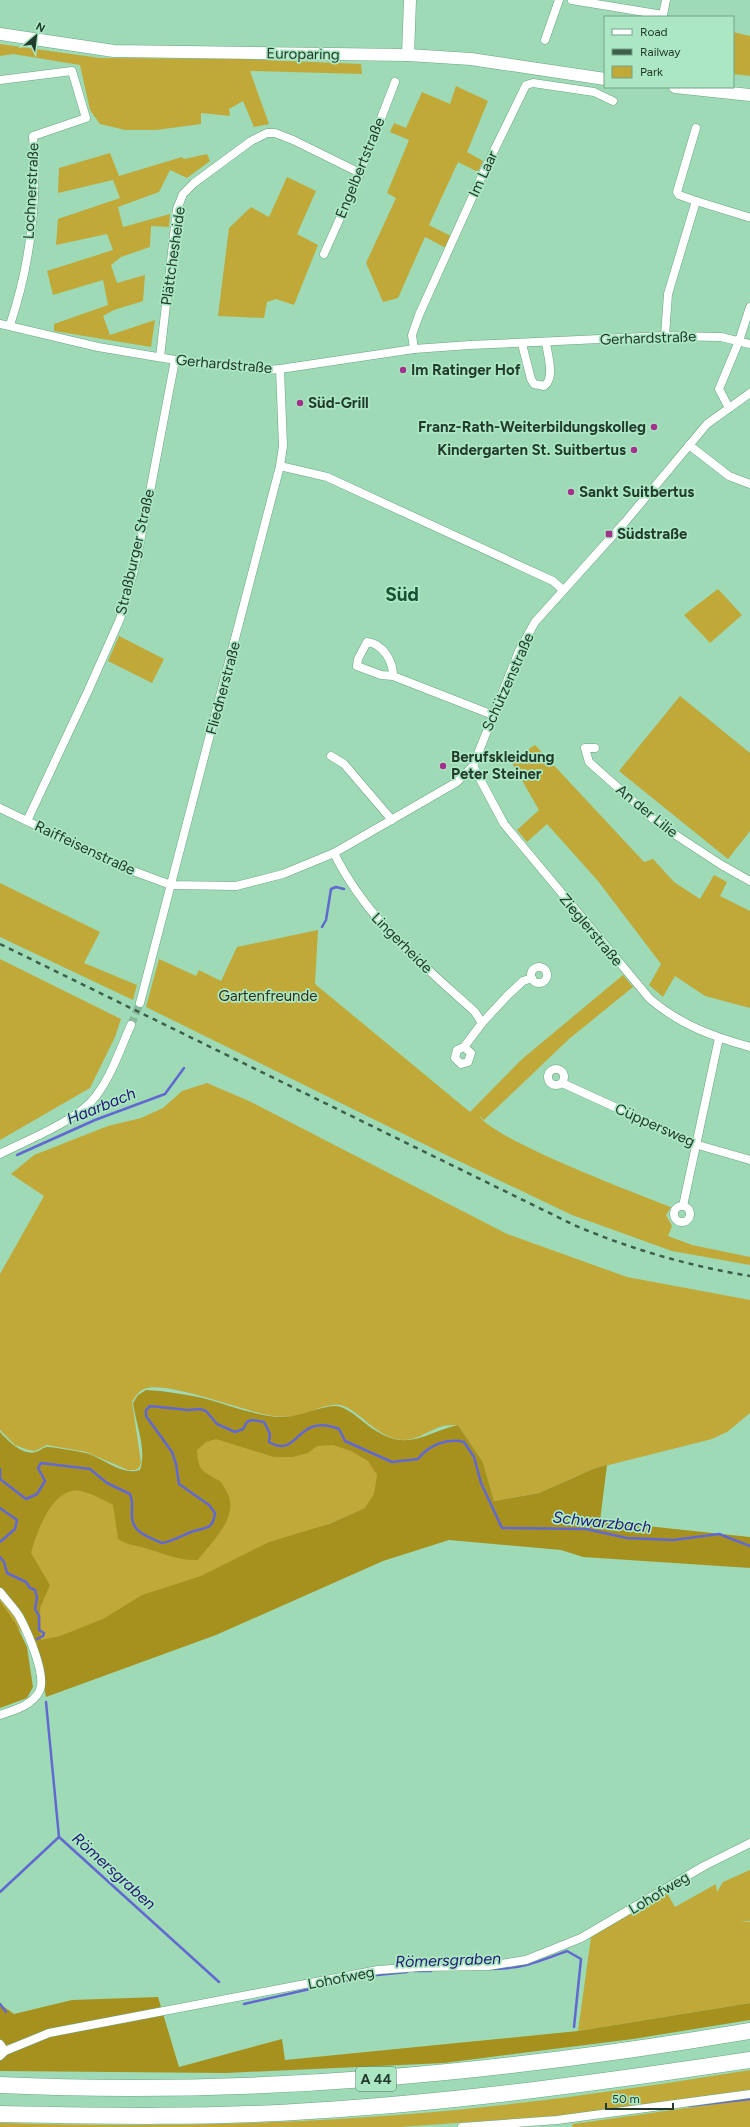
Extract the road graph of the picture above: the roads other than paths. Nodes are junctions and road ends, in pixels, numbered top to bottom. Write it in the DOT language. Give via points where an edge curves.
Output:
graph roads {
  1 [pos="410,0"];
  2 [pos="559,0"];
  3 [pos="572,0"];
  4 [pos="666,0"];
  5 [pos="582,1"];
  6 [pos="0,34"];
  7 [pos="545,40"];
  8 [pos="408,55"];
  9 [pos="604,79"];
  10 [pos="0,80"];
  11 [pos="395,82"];
  12 [pos="684,88"];
  13 [pos="750,95"];
  14 [pos="613,101"];
  15 [pos="696,128"];
  16 [pos="360,173"];
  17 [pos="696,201"];
  18 [pos="748,217"];
  19 [pos="324,254"];
  20 [pos="750,307"];
  21 [pos="0,324"];
  22 [pos="10,325"];
  23 [pos="665,336"];
  24 [pos="739,341"];
  25 [pos="546,342"];
  26 [pos="522,344"];
  27 [pos="750,344"];
  28 [pos="414,349"];
  29 [pos="160,357"];
  30 [pos="175,360"];
  31 [pos="280,369"];
  32 [pos="750,393"];
  33 [pos="729,408"];
  34 [pos="690,445"];
  35 [pos="280,466"];
  36 [pos="750,484"];
  37 [pos="563,590"];
  38 [pos="393,676"];
  39 [pos="493,715"];
  40 [pos="595,748"];
  41 [pos="331,756"];
  42 [pos="473,766"];
  43 [pos="0,808"];
  44 [pos="392,820"];
  45 [pos="27,821"];
  46 [pos="334,853"];
  47 [pos="750,881"];
  48 [pos="171,885"];
  49 [pos="532,978"];
  50 [pos="140,1003"];
  51 [pos="482,1023"];
  52 [pos="131,1025"];
  53 [pos="719,1038"];
  54 [pos="750,1047"];
  55 [pos="464,1048"];
  56 [pos="562,1083"];
  57 [pos="698,1145"];
  58 [pos="0,1154"];
  59 [pos="750,1160"];
  60 [pos="683,1206"];
  61 [pos="0,1592"];
  62 [pos="0,1715"];
  63 [pos="750,1843"];
  64 [pos="750,2031"];
  65 [pos="0,2044"];
  66 [pos="3,2054"];
  67 [pos="750,2060"];
  68 [pos="0,2085"];
  69 [pos="750,2094"];
  70 [pos="0,2114"];
  71 [pos="557,2123"];
  72 [pos="462,2127"];
  1 -- 8 [label="main road"];
  2 -- 7 [label="street"];
  3 -- 5 [label="street"];
  4 -- 5 [label="street" via="663,15"];
  6 -- 8 [label="main road, Europaring" via="114,51"];
  8 -- 9 [label="main road, Europaring" via="471,60"];
  10 -- 22 [label="street, Lochnerstraße" via="72,72 86,118 33,136 34,197 29,243 21,289"];
  11 -- 16 [label="street, Engelbertstraße"];
  12 -- 13 [label="main road"];
  14 -- 28 [label="street, Im Laar" via="594,92 533,83 526,85 419,315 412,335"];
  15 -- 17 [label="street" via="677,192"];
  16 -- 19 [label="street, Engelbertstraße"];
  16 -- 29 [label="street, Plättchesheide" via="282,136 267,133 251,141 194,183 183,194 177,209"];
  17 -- 18 [label="street"];
  17 -- 23 [label="street" via="668,294"];
  20 -- 24 [label="street"];
  21 -- 22 [label="street, Gerhardstraße"];
  22 -- 29 [label="street, Gerhardstraße" via="98,347"];
  23 -- 24 [label="street, Gerhardstraße" via="721,337"];
  23 -- 25 [label="street, Gerhardstraße"];
  24 -- 27 [label="street, Gerhardstraße"];
  24 -- 33 [label="street" via="719,390"];
  25 -- 26 [label="street, Gerhardstraße"];
  25 -- 26 [label="street" via="551,377 549,383 544,386 534,384 531,379"];
  26 -- 28 [label="street, Gerhardstraße"];
  28 -- 31 [label="street, Gerhardstraße"];
  29 -- 30 [label="street, Gerhardstraße"];
  30 -- 31 [label="street, Gerhardstraße" via="232,367"];
  30 -- 45 [label="street, Straßburger Straße" via="144,525 120,619"];
  31 -- 35 [label="street, Fliednerstraße" via="283,446"];
  32 -- 33 [label="street, Schützenstraße"];
  33 -- 34 [label="street, Schützenstraße" via="707,424"];
  34 -- 36 [label="street" via="729,476"];
  34 -- 37 [label="street, Schützenstraße"];
  35 -- 37 [label="street" via="327,477 554,581"];
  35 -- 48 [label="street, Fliednerstraße"];
  37 -- 39 [label="street, Schützenstraße" via="535,622 519,651"];
  38 -- 38 [label="street" via="381,675 357,666 358,658 368,642 378,645 385,652 393,665"];
  38 -- 39 [label="street"];
  39 -- 42 [label="street, Schützenstraße"];
  40 -- 47 [label="street, An der Lilie" via="585,748 589,762 658,824"];
  41 -- 44 [label="street" via="344,764"];
  42 -- 44 [label="street, Schützenstraße" via="457,782"];
  42 -- 53 [label="street, Zieglerstraße" via="504,824 650,999 675,1019"];
  43 -- 45 [label="street, Raiffeisenstraße"];
  44 -- 46 [label="street, Schützenstraße"];
  45 -- 48 [label="street, Raiffeisenstraße" via="125,868"];
  46 -- 48 [label="street, Schützenstraße" via="283,874 236,886"];
  46 -- 51 [label="street, Lingerheide" via="358,894 381,925 475,1012"];
  48 -- 50 [label="street, Fliednerstraße"];
  49 -- 51 [label="street" via="523,981"];
  51 -- 55 [label="street"];
  52 -- 58 [label="street" via="96,1097 68,1119"];
  53 -- 54 [label="street, Zieglerstraße"];
  53 -- 57 [label="street"];
  56 -- 57 [label="street, Cüppersweg"];
  57 -- 59 [label="street, Cüppersweg"];
  57 -- 60 [label="street"];
  61 -- 62 [label="street" via="18,1615 30,1640 41,1678 40,1691 33,1700 23,1707"];
  63 -- 66 [label="street, Lohofweg" via="704,1866 581,1938 526,1960 488,1966 413,1967 363,1973 74,2027 48,2033"];
  64 -- 68 [label="highway, A 44" via="555,2061 354,2081 186,2088"];
  65 -- 66 [label="street"];
  67 -- 70 [label="highway, A 44" via="480,2098 387,2106 160,2117"];
  69 -- 71 [label="street"];
  71 -- 72 [label="street"];
}
